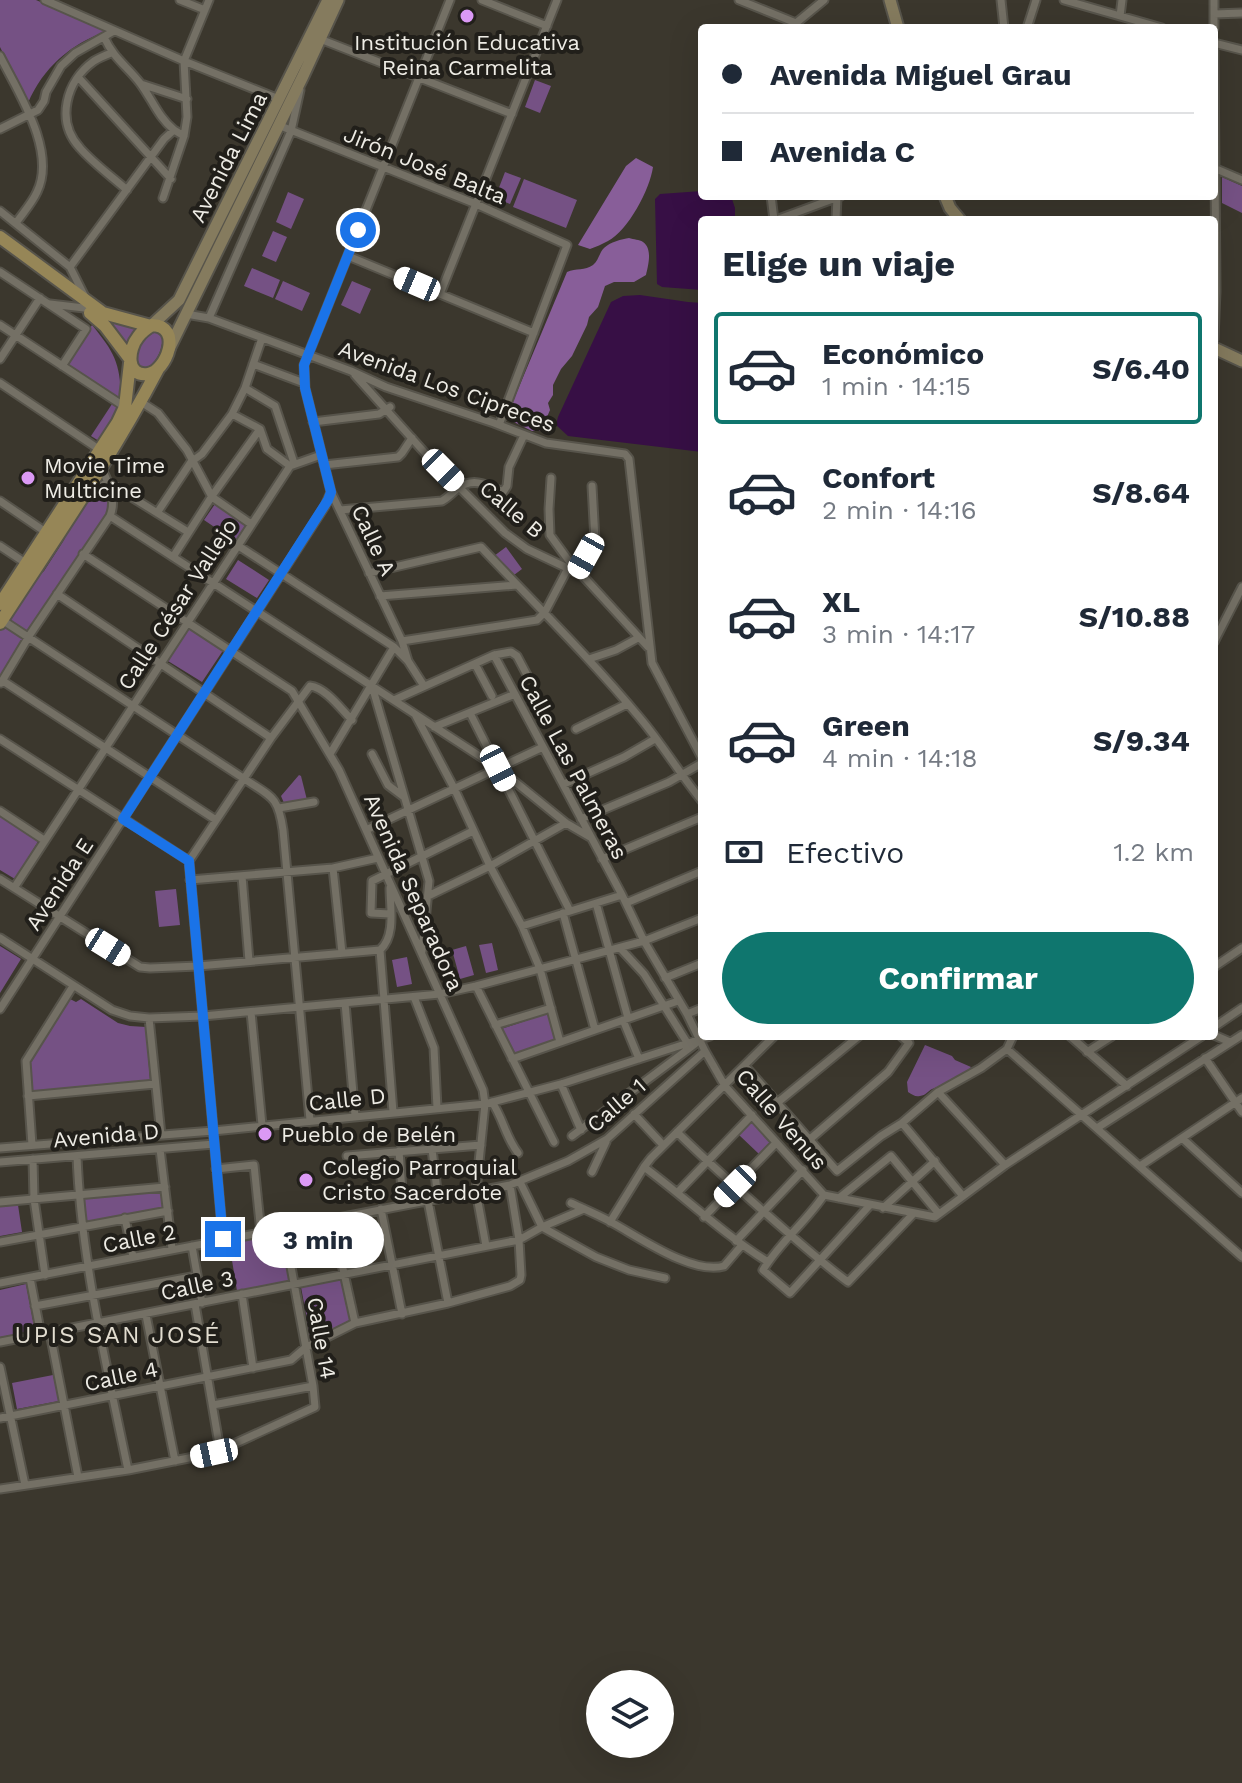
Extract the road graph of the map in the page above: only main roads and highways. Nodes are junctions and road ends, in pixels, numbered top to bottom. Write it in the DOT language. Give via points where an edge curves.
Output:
graph roads {
  1 [pos="328,0"];
  2 [pos="338,0"];
  3 [pos="890,0"];
  4 [pos="893,24"];
  5 [pos="274,123"];
  6 [pos="0,237"];
  7 [pos="0,247"];
  8 [pos="86,306"];
  9 [pos="152,325"];
  10 [pos="169,350"];
  11 [pos="1218,350"];
  12 [pos="130,361"];
  13 [pos="1242,361"];
  14 [pos="158,369"];
  15 [pos="2,597"];
  16 [pos="1,621"];
  1 -- 5 [label="main road, Avenida Lima" via="279,99"];
  2 -- 5 [label="main road, Avenida Lima" via="303,76"];
  3 -- 4 [label="main road"];
  5 -- 9 [label="main road, Avenida Lima" via="179,300"];
  5 -- 10 [label="main road, Avenida Lima"];
  6 -- 8 [label="main road"];
  7 -- 8 [label="main road"];
  8 -- 9 [label="main road"];
  8 -- 12 [label="main road"];
  9 -- 10 [label="main road" via="167,330"];
  9 -- 12 [label="main road" via="135,341"];
  10 -- 14 [label="main road"];
  11 -- 13 [label="main road"];
  12 -- 14 [label="main road" via="140,373"];
  12 -- 15 [label="main road" via="118,422"];
  14 -- 16 [label="main road"];
}
